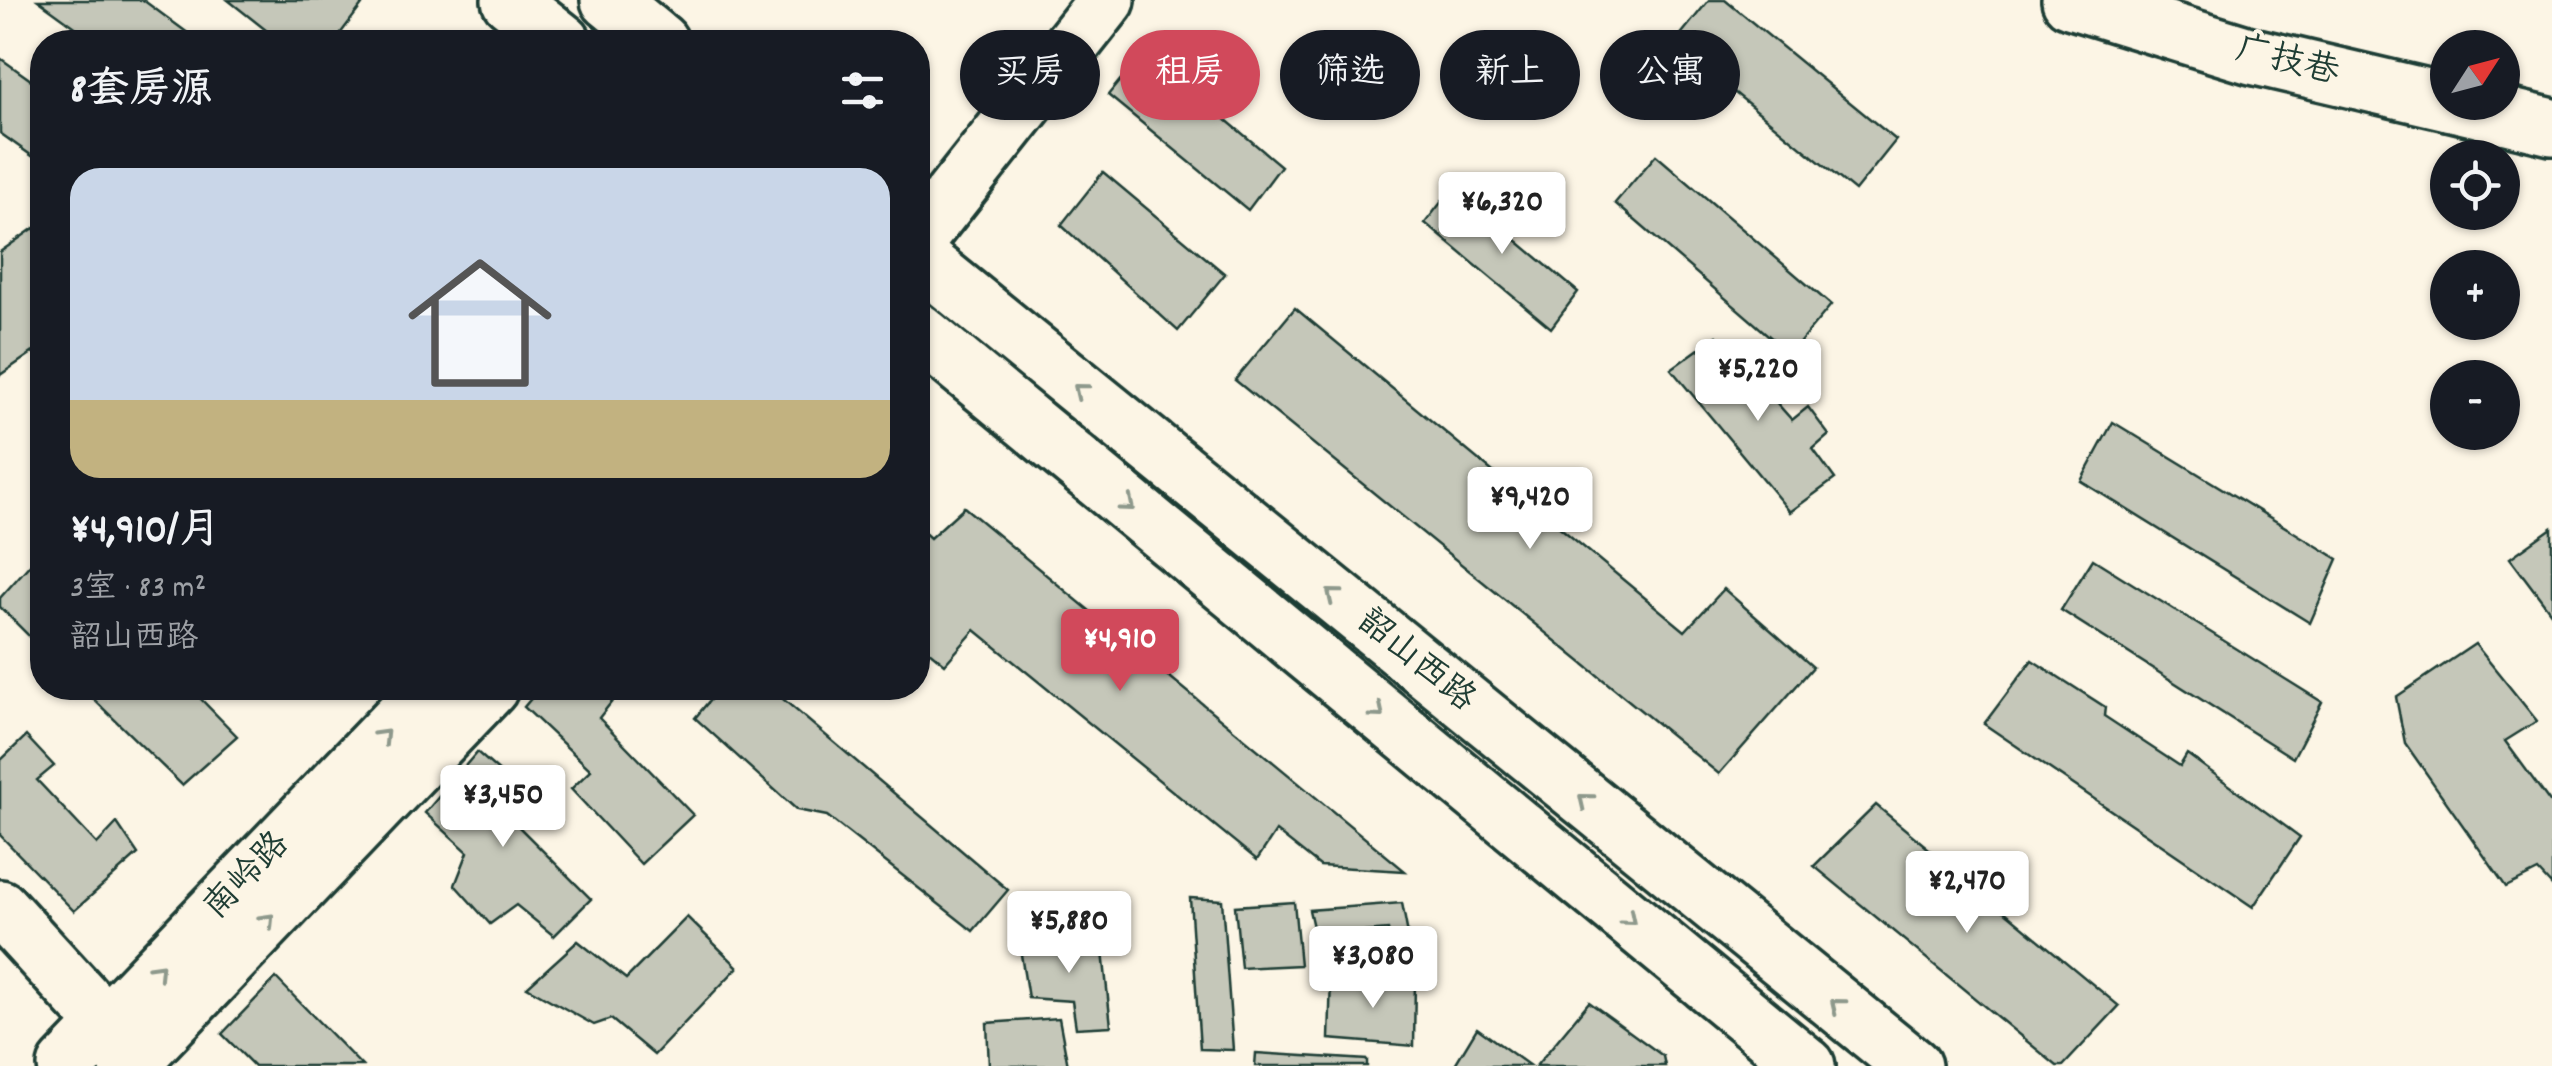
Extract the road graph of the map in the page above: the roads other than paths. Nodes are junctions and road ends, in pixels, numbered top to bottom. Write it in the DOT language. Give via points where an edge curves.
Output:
graph roads {
  1 [pos="510,0"];
  2 [pos="609,0"];
  3 [pos="1065,0"];
  4 [pos="1107,0"];
  5 [pos="2070,0"];
  6 [pos="548,30"];
  7 [pos="645,30"];
  8 [pos="2430,98"];
  9 [pos="2520,119"];
  10 [pos="2552,127"];
  11 [pos="930,166"];
  12 [pos="930,224"];
  13 [pos="930,267"];
  14 [pos="930,341"];
  15 [pos="419,700"];
  16 [pos="477,700"];
  17 [pos="0,908"];
  18 [pos="117,1045"];
  19 [pos="66,1066"];
  20 [pos="1808,1066"];
  21 [pos="1913,1066"];
  1 -- 6 [label="main road"];
  2 -- 7 [label="main road"];
  3 -- 11 [label="main road"];
  4 -- 12 [label="main road"];
  5 -- 8 [label="main road, 广技巷" via="2252,56"];
  9 -- 10 [label="main road, 广技巷"];
  21 -- 13 [label="main road, 韶山西路, one-way"];
  14 -- 20 [label="main road, 韶山西路, one-way"];
  18 -- 15 [label="main road, 南岭路, one-way"];
  18 -- 16 [label="main road, 南岭路, one-way"];
  17 -- 18 [label="main road"];
  18 -- 19 [label="main road, 南岭路"];
}
